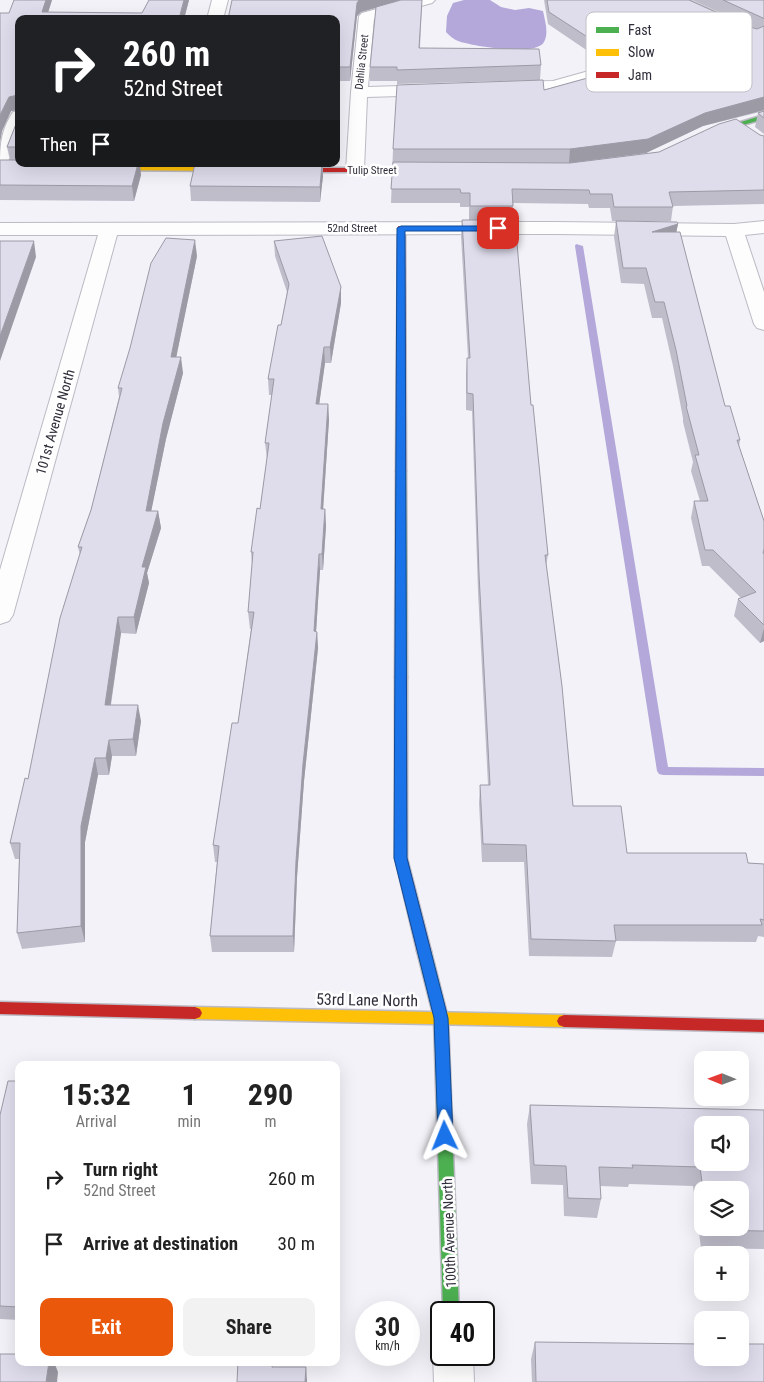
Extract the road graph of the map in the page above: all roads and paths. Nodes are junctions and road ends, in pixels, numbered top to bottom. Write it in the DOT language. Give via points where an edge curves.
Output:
graph roads {
  1 [pos="220,0"];
  2 [pos="427,0"];
  3 [pos="676,0"];
  4 [pos="702,12"];
  5 [pos="216,15"];
  6 [pos="752,34"];
  7 [pos="764,39"];
  8 [pos="586,77"];
  9 [pos="496,88"];
  10 [pos="447,89"];
  11 [pos="359,92"];
  12 [pos="764,117"];
  13 [pos="736,124"];
  14 [pos="15,128"];
  15 [pos="757,138"];
  16 [pos="693,140"];
  17 [pos="3,165"];
  18 [pos="132,167"];
  19 [pos="194,167"];
  20 [pos="88,168"];
  21 [pos="246,170"];
  22 [pos="276,170"];
  23 [pos="355,170"];
  24 [pos="443,170"];
  25 [pos="764,227"];
  26 [pos="401,228"];
  27 [pos="0,229"];
  28 [pos="109,230"];
  29 [pos="734,230"];
  30 [pos="764,324"];
  31 [pos="0,615"];
  32 [pos="0,1008"];
  33 [pos="441,1018"];
  34 [pos="764,1026"];
  35 [pos="451,1301"];
  36 [pos="453,1366"];
  37 [pos="454,1382"];
  1 -- 5 [label="street"];
  2 -- 11 [label="street, Dahlia Street" via="366,16"];
  3 -- 4 [label="street"];
  6 -- 7 [label="street"];
  8 -- 9 [label="street" via="554,86"];
  10 -- 11 [label="street"];
  11 -- 23 [label="street, Dahlia Street"];
  12 -- 13 [label="street"];
  13 -- 15 [label="street"];
  13 -- 16 [label="street"];
  14 -- 17 [label="street"];
  18 -- 20 [label="street"];
  19 -- 21 [label="street"];
  22 -- 23 [label="street, Tulip Street"];
  23 -- 24 [label="street, Tulip Street"];
  25 -- 29 [label="street, 52nd Street"];
  26 -- 28 [label="street, 52nd Street"];
  26 -- 29 [label="street, 52nd Street"];
  26 -- 33 [label="street, 100th Avenue North" via="401,858"];
  27 -- 28 [label="street, 52nd Street"];
  28 -- 31 [label="street, 101st Avenue North"];
  29 -- 30 [label="street"];
  32 -- 33 [label="street, 53rd Lane North"];
  33 -- 34 [label="street, 53rd Lane North"];
  33 -- 35 [label="street, 100th Avenue North"];
  36 -- 37 [label="street"];
}
